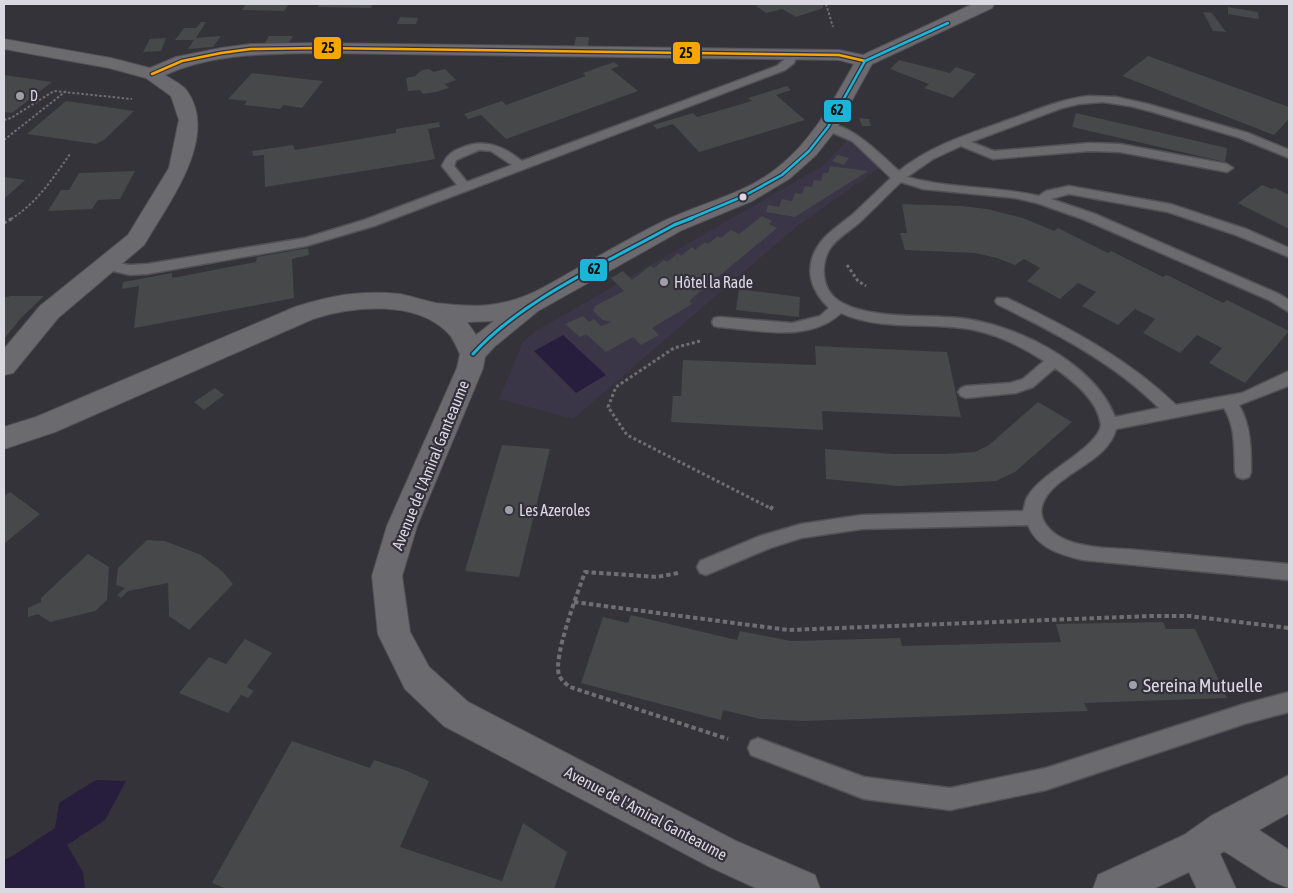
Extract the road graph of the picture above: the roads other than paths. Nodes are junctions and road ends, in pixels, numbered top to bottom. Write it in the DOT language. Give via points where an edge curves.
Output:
graph roads {
  1 [pos="986,4"];
  2 [pos="4,44"];
  3 [pos="792,54"];
  4 [pos="865,62"];
  5 [pos="152,74"];
  6 [pos="828,127"];
  7 [pos="962,142"];
  8 [pos="1289,154"];
  9 [pos="520,166"];
  10 [pos="1227,168"];
  11 [pos="899,178"];
  12 [pos="465,187"];
  13 [pos="1041,200"];
  14 [pos="1289,253"];
  15 [pos="106,265"];
  16 [pos="1002,301"];
  17 [pos="530,305"];
  18 [pos="839,307"];
  19 [pos="1289,307"];
  20 [pos="434,310"];
  21 [pos="719,322"];
  22 [pos="474,354"];
  23 [pos="1054,360"];
  24 [pos="4,366"];
  25 [pos="1289,377"];
  26 [pos="966,392"];
  27 [pos="1228,401"];
  28 [pos="1173,412"];
  29 [pos="1108,424"];
  30 [pos="4,438"];
  31 [pos="1243,472"];
  32 [pos="1032,518"];
  33 [pos="706,567"];
  34 [pos="1289,572"];
  35 [pos="1289,702"];
  36 [pos="758,748"];
  37 [pos="1289,793"];
  38 [pos="1211,839"];
  39 [pos="1289,869"];
  40 [pos="801,889"];
  41 [pos="1112,889"];
  42 [pos="1217,889"];
  1 -- 4 [label="street"];
  2 -- 5 [label="street" via="111,63"];
  3 -- 4 [label="street" via="839,55"];
  3 -- 5 [label="street" via="251,49 182,60"];
  3 -- 9 [label="lane" via="788,64 781,68"];
  4 -- 6 [label="street"];
  5 -- 15 [label="street" via="179,93 189,120 179,168 136,240"];
  6 -- 11 [label="lane" via="856,139"];
  6 -- 17 [label="street" via="809,151 782,175 674,225"];
  7 -- 8 [label="lane" via="1063,104 1089,99 1148,107 1256,140"];
  7 -- 10 [label="lane" via="993,154 1120,148"];
  7 -- 11 [label="lane" via="926,157"];
  9 -- 12 [label="lane"];
  9 -- 12 [label="lane" via="500,150 479,146 468,148 451,158 448,166"];
  11 -- 13 [label="lane" via="923,185 1016,194"];
  11 -- 18 [label="lane" via="825,245 817,278 824,296"];
  12 -- 15 [label="lane" via="369,223 306,242 147,269 130,270"];
  13 -- 14 [label="lane" via="1050,194 1069,190 1170,208 1241,232"];
  13 -- 19 [label="lane" via="1090,217 1274,297"];
  15 -- 24 [label="street" via="49,312"];
  16 -- 28 [label="lane" via="1064,332 1130,373"];
  17 -- 20 [label="street" via="486,315"];
  17 -- 22 [label="street" via="495,332"];
  18 -- 21 [label="lane" via="825,320 792,328"];
  18 -- 23 [label="lane" via="872,317 977,326"];
  20 -- 22 [label="street" via="454,323"];
  20 -- 30 [label="street" via="388,300 340,302 304,313 46,425"];
  22 -- 40 [label="street, Avenue de l'Amiral Ganteaume" via="402,526 387,576 394,634 417,678 456,714 723,854"];
  23 -- 26 [label="lane" via="1028,383 1011,389"];
  23 -- 29 [label="lane" via="1082,380 1102,403"];
  25 -- 27 [label="lane" via="1244,398"];
  27 -- 28 [label="lane"];
  27 -- 31 [label="lane" via="1242,425"];
  28 -- 29 [label="lane"];
  29 -- 32 [label="lane" via="1108,432 1100,442 1035,498"];
  32 -- 33 [label="lane" via="862,522 766,541"];
  32 -- 34 [label="lane" via="1047,538 1075,550"];
  35 -- 36 [label="lane" via="1046,779 950,799 864,788"];
  37 -- 38 [label="street"];
  38 -- 39 [label="street"];
  38 -- 41 [label="street"];
  38 -- 42 [label="street"];
}
